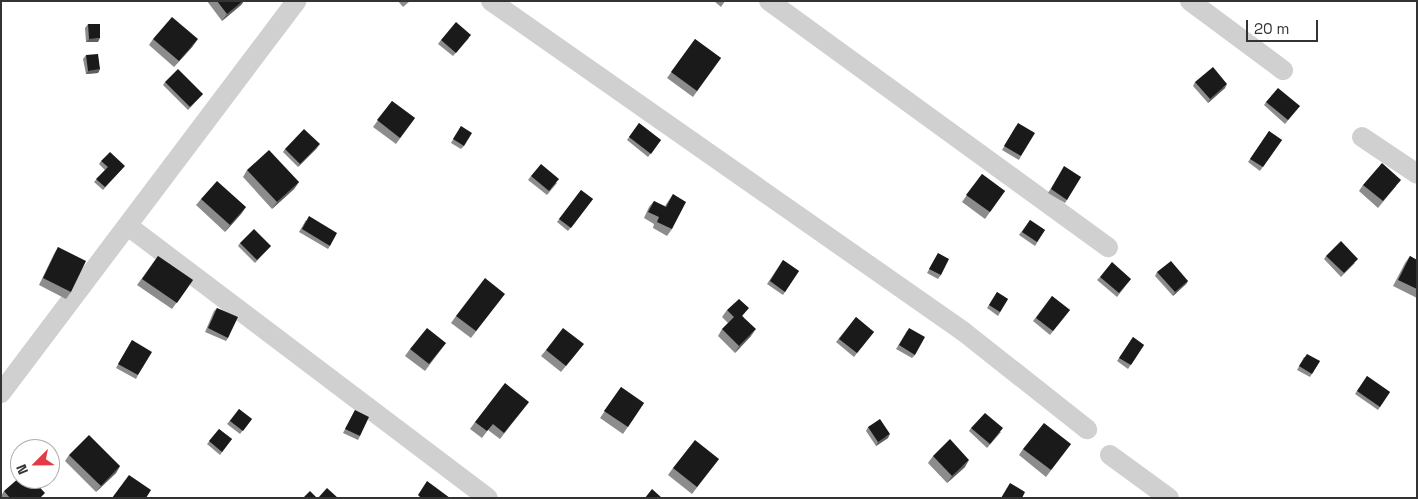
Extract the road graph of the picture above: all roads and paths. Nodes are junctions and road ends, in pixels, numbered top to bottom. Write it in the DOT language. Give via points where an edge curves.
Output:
graph roads {
  1 [pos="296,1"];
  2 [pos="491,1"];
  3 [pos="769,1"];
  4 [pos="1190,1"];
  5 [pos="1283,70"];
  6 [pos="1362,138"];
  7 [pos="1417,174"];
  8 [pos="128,226"];
  9 [pos="1108,247"];
  10 [pos="1,393"];
  11 [pos="1087,429"];
  12 [pos="1110,455"];
  13 [pos="488,498"];
  14 [pos="1169,498"];
  1 -- 8 [label="street"];
  2 -- 11 [label="street" via="964,332"];
  3 -- 9 [label="street"];
  4 -- 5 [label="street"];
  6 -- 7 [label="street"];
  8 -- 10 [label="street"];
  8 -- 13 [label="street"];
  12 -- 14 [label="street"];
}
